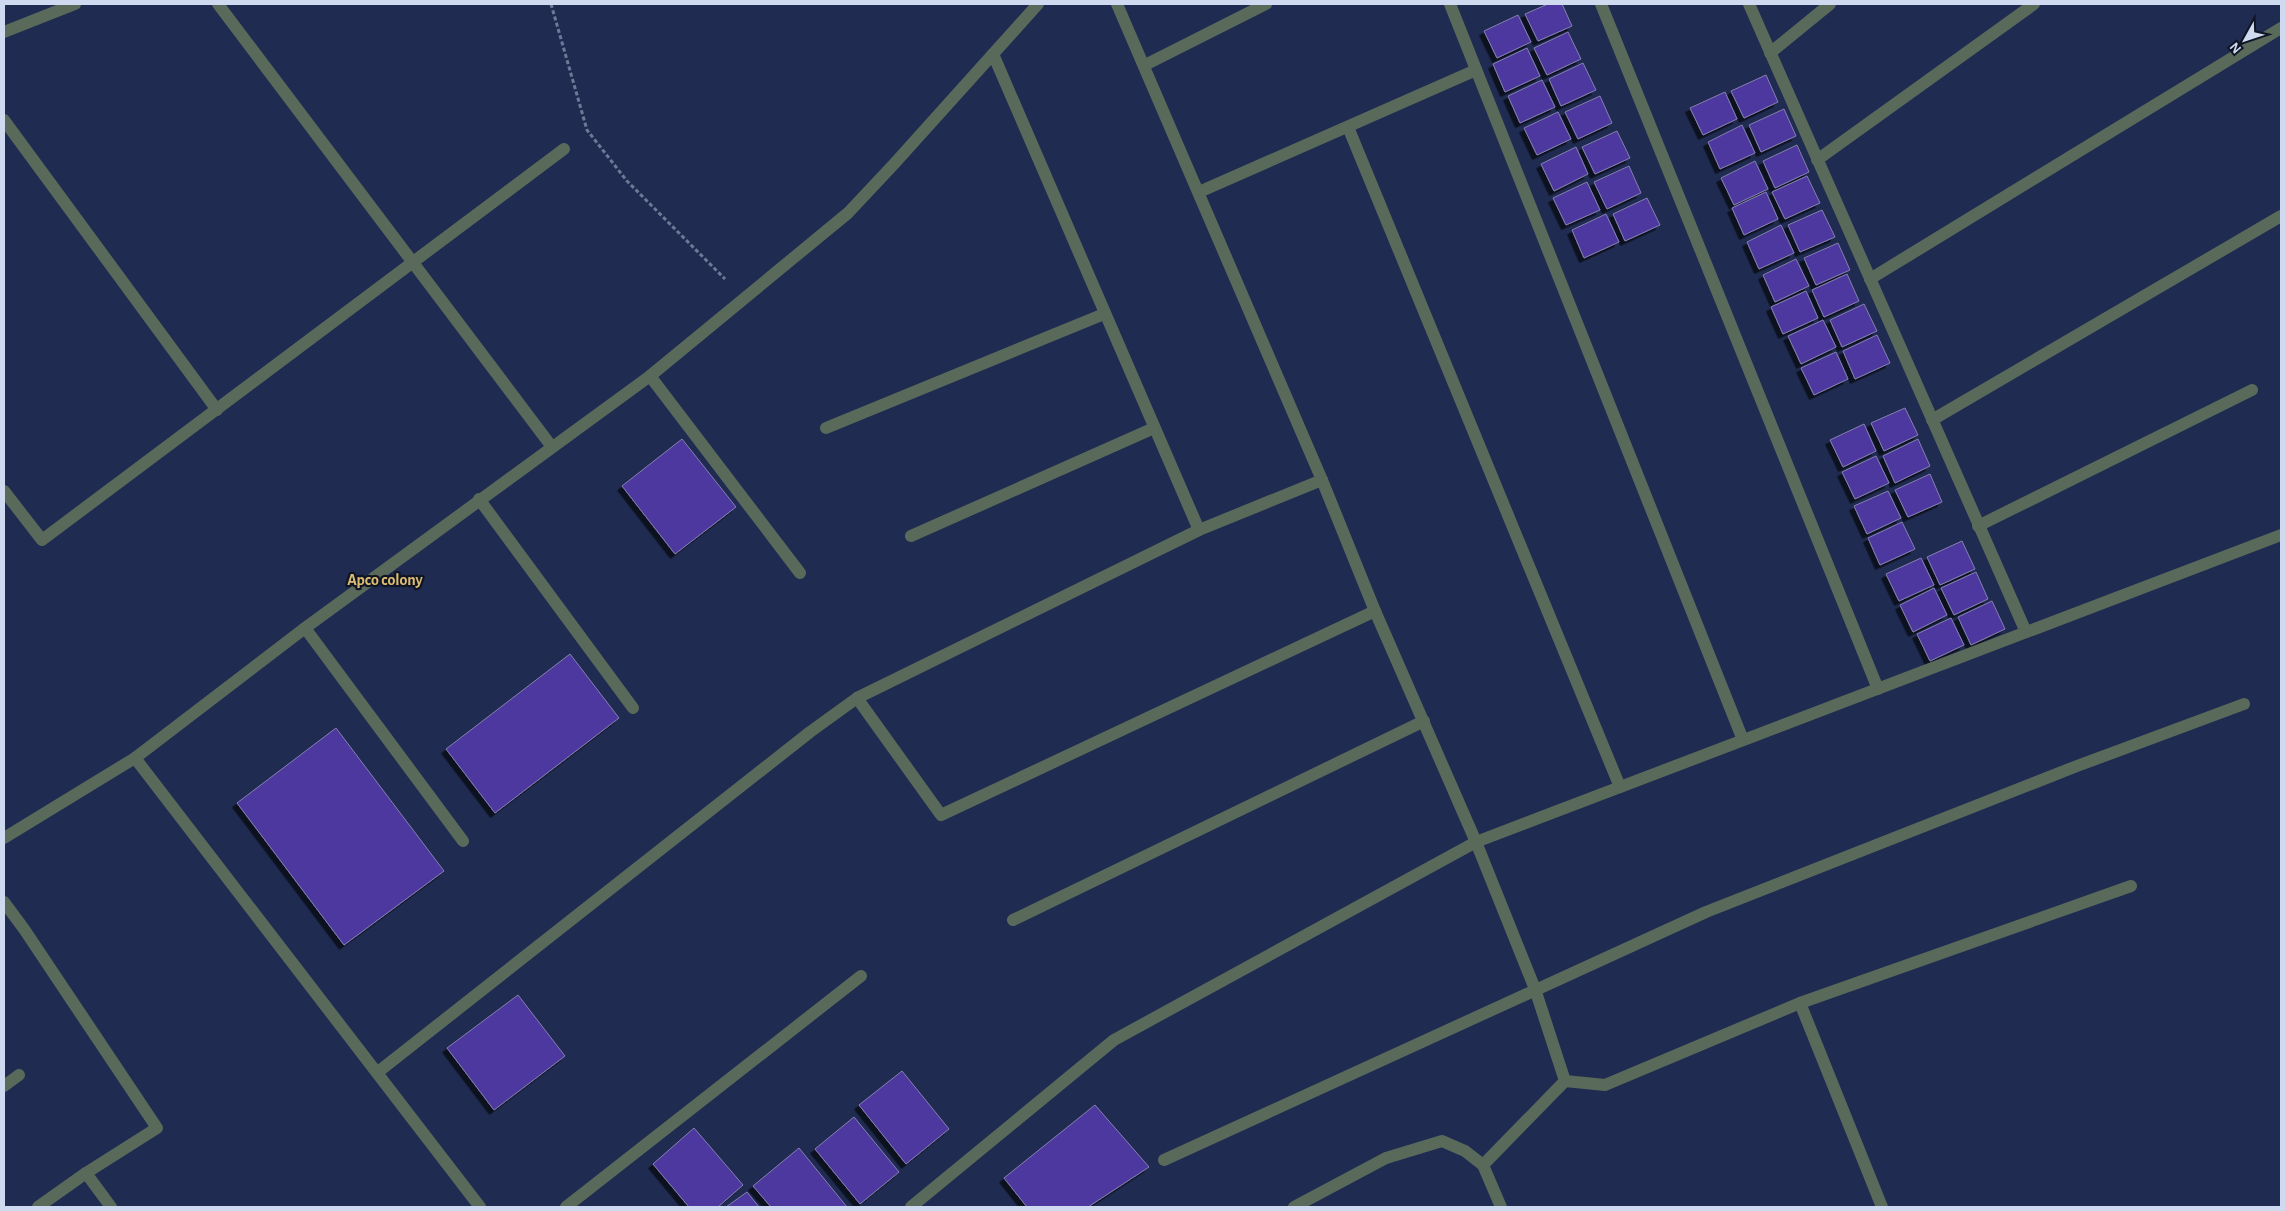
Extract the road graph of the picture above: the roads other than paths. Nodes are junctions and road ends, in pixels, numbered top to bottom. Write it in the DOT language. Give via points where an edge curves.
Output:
graph roads {
  1 [pos="75,4"];
  2 [pos="218,4"];
  3 [pos="1038,4"];
  4 [pos="1118,4"];
  5 [pos="1266,4"];
  6 [pos="1450,4"];
  7 [pos="1602,4"];
  8 [pos="1748,4"];
  9 [pos="1830,4"];
  10 [pos="2034,4"];
  11 [pos="2281,28"];
  12 [pos="4,32"];
  13 [pos="1770,53"];
  14 [pos="994,54"];
  15 [pos="1145,65"];
  16 [pos="1476,70"];
  17 [pos="4,120"];
  18 [pos="1348,127"];
  19 [pos="564,150"];
  20 [pos="1817,160"];
  21 [pos="1199,192"];
  22 [pos="2281,216"];
  23 [pos="412,263"];
  24 [pos="1870,279"];
  25 [pos="1104,314"];
  26 [pos="650,376"];
  27 [pos="2252,390"];
  28 [pos="217,410"];
  29 [pos="1932,420"];
  30 [pos="826,428"];
  31 [pos="1154,428"];
  32 [pos="552,448"];
  33 [pos="1322,480"];
  34 [pos="4,491"];
  35 [pos="479,499"];
  36 [pos="1978,526"];
  37 [pos="1199,530"];
  38 [pos="2281,535"];
  39 [pos="911,536"];
  40 [pos="800,573"];
  41 [pos="1375,611"];
  42 [pos="305,628"];
  43 [pos="2026,632"];
  44 [pos="1878,689"];
  45 [pos="857,698"];
  46 [pos="2244,704"];
  47 [pos="634,708"];
  48 [pos="1424,721"];
  49 [pos="1743,740"];
  50 [pos="135,758"];
  51 [pos="1620,787"];
  52 [pos="4,838"];
  53 [pos="463,841"];
  54 [pos="1476,842"];
  55 [pos="2131,886"];
  56 [pos="4,902"];
  57 [pos="1013,920"];
  58 [pos="861,976"];
  59 [pos="1535,989"];
  60 [pos="1800,1003"];
  61 [pos="378,1072"];
  62 [pos="18,1075"];
  63 [pos="1565,1082"];
  64 [pos="4,1086"];
  65 [pos="1164,1160"];
  66 [pos="1483,1165"];
  67 [pos="86,1173"];
  68 [pos="1879,1206"];
  69 [pos="38,1207"];
  70 [pos="111,1207"];
  71 [pos="480,1207"];
  72 [pos="566,1207"];
  73 [pos="911,1207"];
  74 [pos="1294,1207"];
  75 [pos="1501,1207"];
  1 -- 12 [label="street"];
  2 -- 23 [label="street"];
  3 -- 14 [label="street"];
  4 -- 15 [label="street"];
  5 -- 15 [label="street"];
  6 -- 16 [label="street"];
  7 -- 44 [label="street"];
  8 -- 13 [label="street"];
  9 -- 13 [label="street"];
  10 -- 20 [label="street"];
  11 -- 24 [label="street"];
  13 -- 20 [label="street"];
  14 -- 25 [label="street"];
  14 -- 26 [label="street" via="848,213"];
  15 -- 21 [label="street"];
  16 -- 18 [label="street"];
  16 -- 49 [label="street"];
  17 -- 28 [label="street"];
  18 -- 21 [label="street"];
  18 -- 51 [label="street"];
  19 -- 23 [label="street"];
  20 -- 24 [label="street"];
  21 -- 33 [label="street"];
  22 -- 29 [label="street"];
  23 -- 28 [label="street"];
  23 -- 32 [label="street"];
  24 -- 29 [label="street"];
  25 -- 30 [label="street"];
  25 -- 31 [label="street"];
  26 -- 32 [label="street"];
  26 -- 40 [label="street"];
  27 -- 36 [label="street"];
  28 -- 34 [label="street" via="42,540"];
  29 -- 36 [label="street"];
  31 -- 37 [label="street"];
  31 -- 39 [label="street"];
  32 -- 35 [label="street"];
  33 -- 37 [label="street"];
  33 -- 41 [label="street"];
  35 -- 42 [label="street"];
  35 -- 47 [label="street"];
  36 -- 43 [label="street"];
  37 -- 45 [label="street"];
  38 -- 43 [label="street"];
  41 -- 45 [label="street" via="941,815"];
  41 -- 48 [label="street"];
  42 -- 50 [label="street"];
  42 -- 53 [label="street"];
  43 -- 44 [label="street"];
  44 -- 49 [label="street"];
  45 -- 61 [label="street"];
  46 -- 59 [label="street" via="1706,912"];
  48 -- 54 [label="street"];
  48 -- 57 [label="street"];
  49 -- 51 [label="street"];
  50 -- 52 [label="street"];
  50 -- 61 [label="street"];
  51 -- 54 [label="street"];
  54 -- 59 [label="street"];
  54 -- 73 [label="street" via="1114,1040"];
  55 -- 60 [label="street"];
  56 -- 67 [label="street" via="157,1128"];
  58 -- 72 [label="street"];
  59 -- 63 [label="street"];
  59 -- 65 [label="street"];
  60 -- 63 [label="street" via="1604,1085"];
  60 -- 68 [label="street"];
  61 -- 71 [label="street"];
  62 -- 64 [label="street"];
  63 -- 66 [label="street"];
  66 -- 74 [label="street" via="1465,1151 1442,1141 1386,1158"];
  66 -- 75 [label="street"];
  67 -- 69 [label="street"];
  67 -- 70 [label="street"];
}
